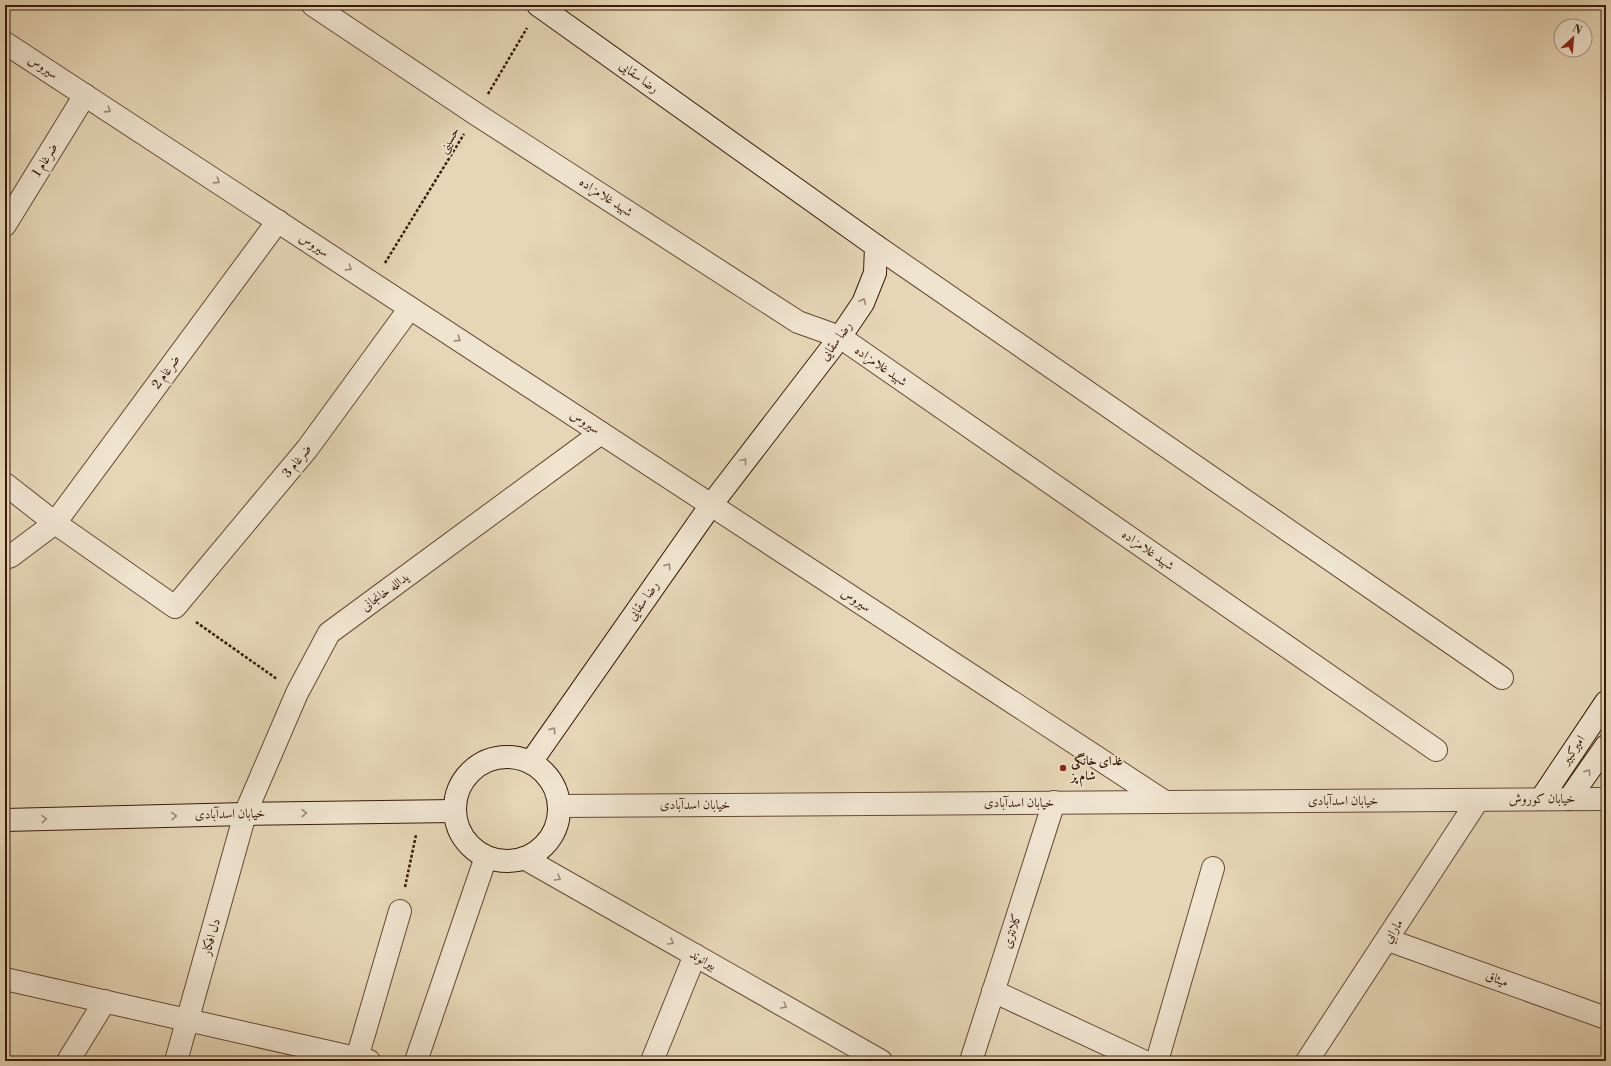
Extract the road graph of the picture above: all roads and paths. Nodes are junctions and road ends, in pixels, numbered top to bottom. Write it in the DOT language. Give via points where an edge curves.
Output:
graph roads {
  1 [pos="313,5"];
  2 [pos="539,6"];
  3 [pos="5,43"];
  4 [pos="85,95"];
  5 [pos="476,114"];
  6 [pos="278,221"];
  7 [pos="5,225"];
  8 [pos="876,246"];
  9 [pos="373,283"];
  10 [pos="410,308"];
  11 [pos="840,337"];
  12 [pos="601,433"];
  13 [pos="5,484"];
  14 [pos="711,504"];
  15 [pos="55,523"];
  16 [pos="5,558"];
  17 [pos="175,607"];
  18 [pos="1502,678"];
  19 [pos="297,693"];
  20 [pos="1606,702"];
  21 [pos="1606,746"];
  22 [pos="1436,750"];
  23 [pos="531,762"];
  24 [pos="1541,799"];
  25 [pos="1569,799"];
  26 [pos="1606,799"];
  27 [pos="1478,800"];
  28 [pos="1054,802"];
  29 [pos="1165,802"];
  30 [pos="559,806"];
  31 [pos="422,811"];
  32 [pos="455,811"];
  33 [pos="245,814"];
  34 [pos="5,820"];
  35 [pos="486,857"];
  36 [pos="524,858"];
  37 [pos="1213,868"];
  38 [pos="400,911"];
  39 [pos="1388,940"];
  40 [pos="695,955"];
  41 [pos="5,979"];
  42 [pos="993,991"];
  43 [pos="104,1001"];
  44 [pos="1606,1018"];
  45 [pos="188,1020"];
  46 [pos="314,1055"];
  47 [pos="363,1060"];
  48 [pos="68,1061"];
  49 [pos="176,1061"];
  50 [pos="416,1061"];
  51 [pos="652,1061"];
  52 [pos="881,1061"];
  53 [pos="971,1061"];
  54 [pos="1143,1061"];
  55 [pos="1157,1061"];
  56 [pos="1308,1061"];
  1 -- 5 [label="street, شهید غلامزاده"];
  2 -- 5 [label="path, حسینی"];
  2 -- 8 [label="street, رضا سقایی"];
  3 -- 4 [label="street, سیروس"];
  4 -- 6 [label="street, سیروس, one-way"];
  4 -- 7 [label="street, ضرغام 1"];
  5 -- 9 [label="path, حسینی"];
  5 -- 11 [label="street, شهید غلامزاده" via="798,322"];
  6 -- 9 [label="street, سیروس, one-way"];
  6 -- 15 [label="street, ضرغام 2"];
  11 -- 8 [label="street, رضا سقایی, one-way" via="863,303 875,273"];
  8 -- 18 [label="street"];
  9 -- 10 [label="street, سیروس"];
  10 -- 12 [label="street, سیروس, one-way"];
  10 -- 17 [label="street, ضرغام 3" via="307,449"];
  14 -- 11 [label="street, رضا سقایی, one-way"];
  11 -- 22 [label="street, شهید غلامزاده"];
  12 -- 14 [label="street, سیروس"];
  12 -- 19 [label="street, یدالله خانجانی" via="329,633"];
  13 -- 15 [label="street"];
  23 -- 14 [label="street, رضا سقایی, one-way"];
  14 -- 29 [label="street, سیروس"];
  15 -- 16 [label="street, ضرغام 2"];
  15 -- 17 [label="street"];
  17 -- 19 [label="path"];
  19 -- 33 [label="street, یدالله خانجانی"];
  20 -- 24 [label="street, امیرکبیر"];
  25 -- 21 [label="street, امیرکبیر, one-way"];
  23 -- 30 [label="street" via="546,773 555,788"];
  23 -- 32 [label="street" via="516,757 501,757 486,761 472,769 456,795"];
  24 -- 25 [label="street, خیابان کوروش"];
  24 -- 27 [label="street, خیابان کوروش"];
  25 -- 26 [label="street, خیابان کوروش"];
  27 -- 29 [label="street, خیابان اسدآبادی"];
  27 -- 39 [label="street, مارابي"];
  28 -- 29 [label="street, خیابان اسدآبادی"];
  28 -- 30 [label="street, خیابان اسدآبادی"];
  28 -- 42 [label="street, کلانتری"];
  30 -- 36 [label="street" via="556,828 543,846"];
  31 -- 32 [label="street, خیابان اسدآبادی"];
  33 -- 31 [label="street, خیابان اسدآبادی, one-way"];
  31 -- 38 [label="path"];
  32 -- 35 [label="street" via="464,838"];
  34 -- 33 [label="street, خیابان اسدآبادی, one-way"];
  33 -- 45 [label="street, دل افکار"];
  35 -- 36 [label="street" via="512,861"];
  35 -- 50 [label="street"];
  36 -- 40 [label="street, بیرانوند, one-way"];
  37 -- 55 [label="street"];
  38 -- 47 [label="street"];
  39 -- 44 [label="street, میثاق"];
  39 -- 56 [label="street, مارابي"];
  40 -- 51 [label="street"];
  40 -- 52 [label="street, بیرانوند, one-way"];
  41 -- 43 [label="street"];
  42 -- 53 [label="street, کلانتری"];
  42 -- 54 [label="street"];
  43 -- 45 [label="street"];
  43 -- 48 [label="street"];
  45 -- 46 [label="street"];
  45 -- 49 [label="street, دل افکار"];
  46 -- 47 [label="street"];
}
